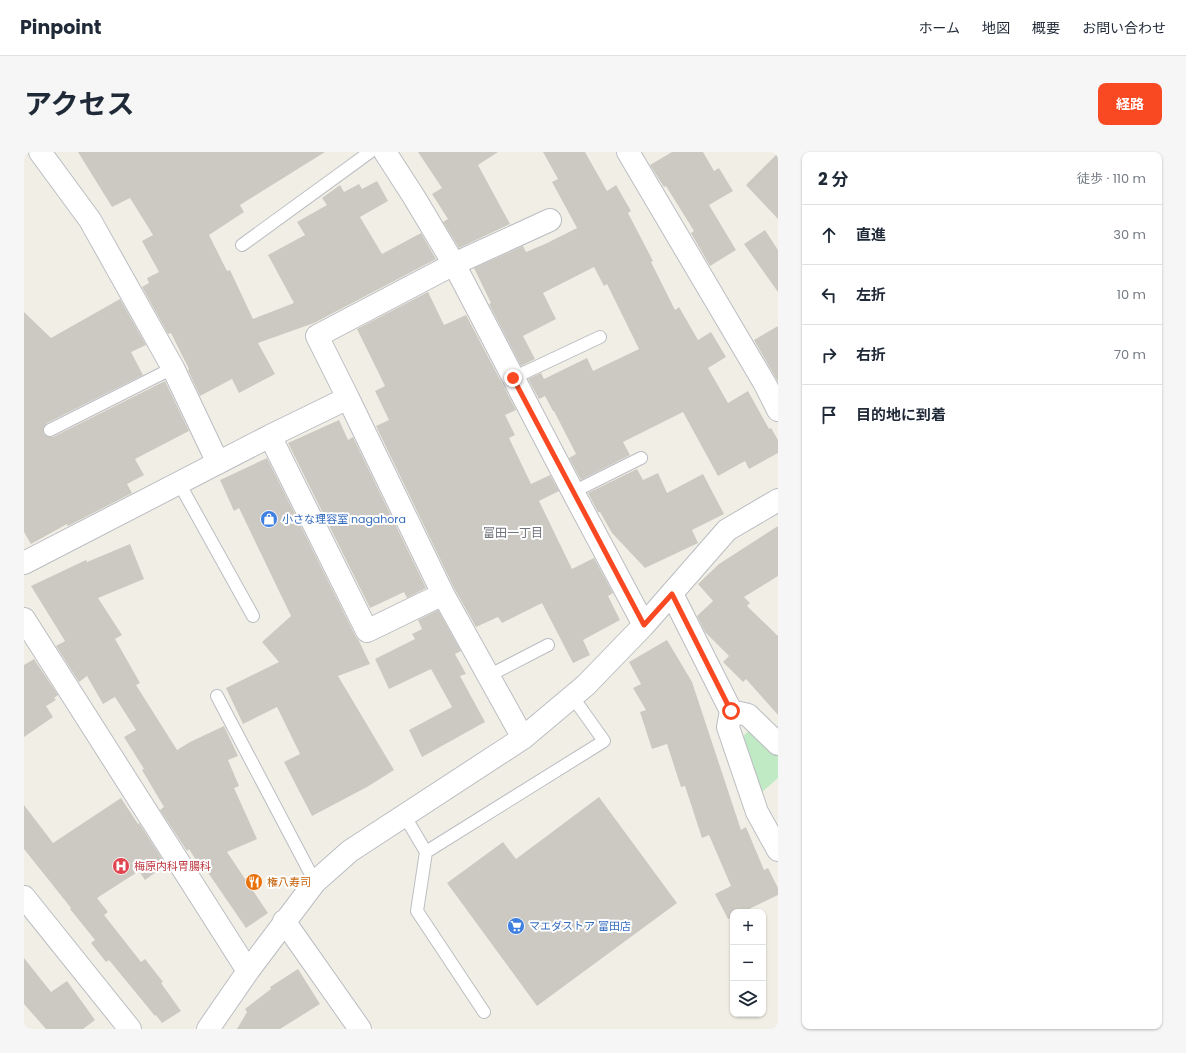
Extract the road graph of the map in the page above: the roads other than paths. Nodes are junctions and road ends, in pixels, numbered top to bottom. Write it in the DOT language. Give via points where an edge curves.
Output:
graph roads {
  1 [pos="40,152"];
  2 [pos="370,152"];
  3 [pos="385,152"];
  4 [pos="628,152"];
  5 [pos="550,220"];
  6 [pos="242,245"];
  7 [pos="454,264"];
  8 [pos="600,337"];
  9 [pos="173,368"];
  10 [pos="513,378"];
  11 [pos="348,398"];
  12 [pos="778,410"];
  13 [pos="50,430"];
  14 [pos="270,436"];
  15 [pos="641,458"];
  16 [pos="218,463"];
  17 [pos="179,483"];
  18 [pos="573,492"];
  19 [pos="778,500"];
  20 [pos="24,562"];
  21 [pos="443,594"];
  22 [pos="672,594"];
  23 [pos="253,616"];
  24 [pos="24,619"];
  25 [pos="644,625"];
  26 [pos="548,645"];
  27 [pos="488,676"];
  28 [pos="217,696"];
  29 [pos="572,696"];
  30 [pos="731,711"];
  31 [pos="523,738"];
  32 [pos="778,744"];
  33 [pos="404,816"];
  34 [pos="778,850"];
  35 [pos="426,852"];
  36 [pos="315,882"];
  37 [pos="24,897"];
  38 [pos="284,921"];
  39 [pos="248,971"];
  40 [pos="484,1012"];
  41 [pos="130,1029"];
  42 [pos="208,1029"];
  43 [pos="360,1029"];
  1 -- 9 [label="street" via="90,220"];
  2 -- 6 [label="lane"];
  3 -- 7 [label="street"];
  4 -- 12 [label="street"];
  5 -- 7 [label="street"];
  7 -- 10 [label="street"];
  7 -- 11 [label="street" via="317,336"];
  8 -- 10 [label="lane"];
  9 -- 13 [label="lane"];
  9 -- 16 [label="street"];
  10 -- 18 [label="street"];
  11 -- 14 [label="street"];
  11 -- 21 [label="street"];
  14 -- 16 [label="street"];
  14 -- 21 [label="street" via="367,631"];
  15 -- 18 [label="lane"];
  16 -- 17 [label="street"];
  17 -- 20 [label="street"];
  17 -- 23 [label="lane"];
  18 -- 25 [label="street"];
  19 -- 22 [label="street" via="727,530"];
  21 -- 27 [label="street"];
  22 -- 25 [label="street"];
  22 -- 30 [label="street"];
  24 -- 39 [label="street"];
  25 -- 29 [label="street"];
  26 -- 27 [label="lane"];
  27 -- 31 [label="street"];
  28 -- 36 [label="lane"];
  29 -- 31 [label="street"];
  29 -- 35 [label="lane" via="604,741"];
  30 -- 32 [label="street" via="748,716"];
  30 -- 34 [label="street" via="728,727 757,812"];
  31 -- 33 [label="street"];
  33 -- 35 [label="lane"];
  33 -- 36 [label="street" via="350,851"];
  35 -- 40 [label="lane" via="417,911"];
  36 -- 38 [label="street"];
  37 -- 41 [label="street"];
  38 -- 39 [label="street"];
  38 -- 43 [label="street"];
  39 -- 42 [label="street"];
}
